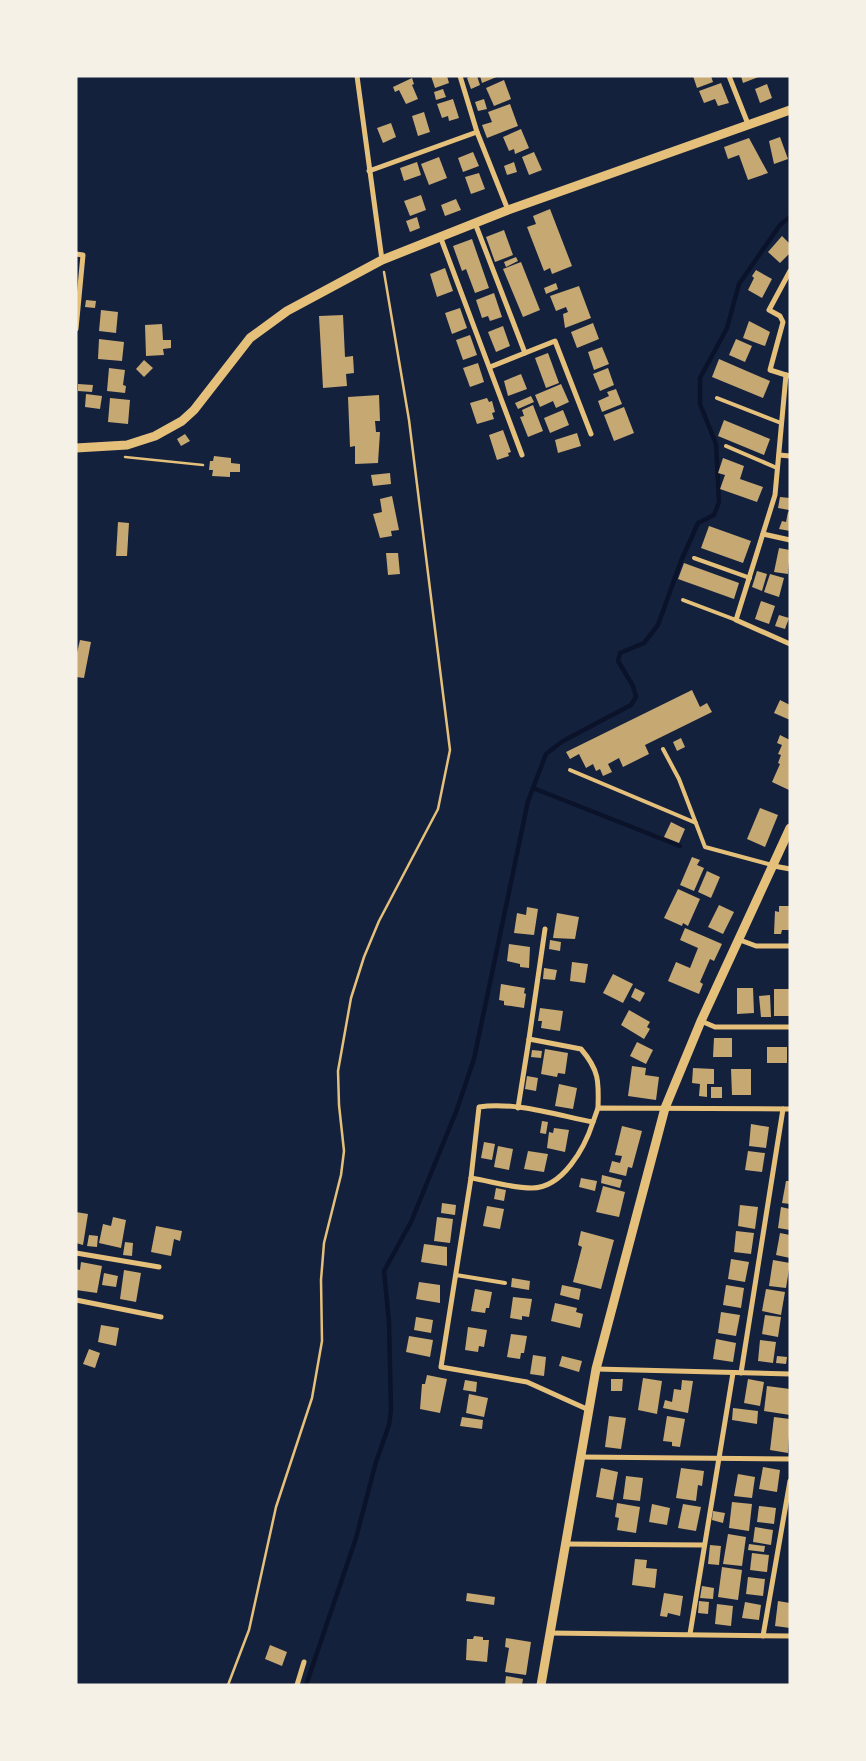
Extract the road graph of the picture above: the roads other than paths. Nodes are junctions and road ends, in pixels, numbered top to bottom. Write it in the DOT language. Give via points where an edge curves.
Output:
graph roads {
  1 [pos="358,76"];
  2 [pos="460,76"];
  3 [pos="730,76"];
  4 [pos="790,110"];
  5 [pos="748,124"];
  6 [pos="477,132"];
  7 [pos="369,171"];
  8 [pos="508,210"];
  9 [pos="475,222"];
  10 [pos="440,236"];
  11 [pos="76,254"];
  12 [pos="382,260"];
  13 [pos="790,271"];
  14 [pos="76,328"];
  15 [pos="525,353"];
  16 [pos="490,367"];
  17 [pos="788,376"];
  18 [pos="717,398"];
  19 [pos="781,424"];
  20 [pos="591,434"];
  21 [pos="726,446"];
  22 [pos="76,448"];
  23 [pos="779,455"];
  24 [pos="522,456"];
  25 [pos="790,456"];
  26 [pos="778,468"];
  27 [pos="763,534"];
  28 [pos="790,540"];
  29 [pos="694,558"];
  30 [pos="750,578"];
  31 [pos="683,600"];
  32 [pos="736,620"];
  33 [pos="790,644"];
  34 [pos="663,749"];
  35 [pos="570,770"];
  36 [pos="696,823"];
  37 [pos="790,828"];
  38 [pos="774,866"];
  39 [pos="790,869"];
  40 [pos="545,929"];
  41 [pos="740,940"];
  42 [pos="790,946"];
  43 [pos="701,1021"];
  44 [pos="790,1027"];
  45 [pos="529,1040"];
  46 [pos="518,1108"];
  47 [pos="598,1108"];
  48 [pos="665,1108"];
  49 [pos="783,1109"];
  50 [pos="790,1109"];
  51 [pos="593,1122"];
  52 [pos="471,1178"];
  53 [pos="76,1253"];
  54 [pos="159,1267"];
  55 [pos="456,1275"];
  56 [pos="505,1283"];
  57 [pos="76,1300"];
  58 [pos="161,1317"];
  59 [pos="596,1369"];
  60 [pos="732,1373"];
  61 [pos="741,1374"];
  62 [pos="790,1374"];
  63 [pos="589,1410"];
  64 [pos="581,1457"];
  65 [pos="718,1458"];
  66 [pos="790,1459"];
  67 [pos="790,1482"];
  68 [pos="566,1544"];
  69 [pos="704,1545"];
  70 [pos="548,1632"];
  71 [pos="690,1634"];
  72 [pos="764,1636"];
  73 [pos="790,1636"];
  74 [pos="304,1662"];
  75 [pos="297,1685"];
  76 [pos="540,1685"];
  1 -- 7 [label="street"];
  2 -- 6 [label="street"];
  3 -- 5 [label="street"];
  4 -- 5 [label="street"];
  5 -- 8 [label="street"];
  6 -- 7 [label="street"];
  6 -- 8 [label="street"];
  7 -- 12 [label="street"];
  8 -- 9 [label="street"];
  9 -- 10 [label="street"];
  9 -- 15 [label="street"];
  10 -- 12 [label="street"];
  10 -- 16 [label="street"];
  11 -- 14 [label="street" via="83,255"];
  12 -- 22 [label="street" via="287,311 257,332 182,421 155,436 127,445"];
  13 -- 17 [label="street" via="769,310 780,316 783,322 770,370"];
  15 -- 16 [label="street"];
  15 -- 20 [label="street" via="555,341"];
  16 -- 24 [label="street"];
  17 -- 19 [label="street"];
  18 -- 19 [label="lane"];
  19 -- 23 [label="street"];
  21 -- 26 [label="lane"];
  23 -- 25 [label="street"];
  23 -- 26 [label="street"];
  26 -- 27 [label="street" via="775,495"];
  27 -- 28 [label="street"];
  27 -- 30 [label="street"];
  29 -- 30 [label="lane"];
  30 -- 32 [label="street"];
  31 -- 32 [label="lane"];
  32 -- 33 [label="street"];
  34 -- 36 [label="lane"];
  35 -- 36 [label="lane"];
  36 -- 38 [label="lane" via="705,846"];
  37 -- 38 [label="street"];
  38 -- 39 [label="street"];
  38 -- 41 [label="street"];
  40 -- 45 [label="street"];
  41 -- 42 [label="street" via="756,946"];
  41 -- 43 [label="street"];
  43 -- 44 [label="street" via="716,1027"];
  43 -- 48 [label="street"];
  45 -- 46 [label="street"];
  45 -- 47 [label="street" via="581,1049 594,1066 599,1081"];
  46 -- 51 [label="street"];
  46 -- 52 [label="street" via="480,1107"];
  47 -- 48 [label="street"];
  47 -- 51 [label="street"];
  48 -- 49 [label="street"];
  48 -- 59 [label="street"];
  49 -- 50 [label="street"];
  49 -- 61 [label="street"];
  51 -- 52 [label="street" via="586,1143 574,1162 543,1187"];
  52 -- 55 [label="street"];
  53 -- 54 [label="street"];
  55 -- 56 [label="lane"];
  55 -- 63 [label="street" via="441,1366 527,1382"];
  57 -- 58 [label="street"];
  59 -- 60 [label="street"];
  59 -- 63 [label="street"];
  60 -- 61 [label="street"];
  60 -- 65 [label="street"];
  61 -- 62 [label="street"];
  63 -- 64 [label="street"];
  64 -- 65 [label="street"];
  64 -- 68 [label="street"];
  65 -- 66 [label="street"];
  65 -- 69 [label="street"];
  67 -- 72 [label="street"];
  68 -- 69 [label="street"];
  68 -- 70 [label="street"];
  69 -- 71 [label="street"];
  70 -- 71 [label="street"];
  70 -- 76 [label="street"];
  71 -- 72 [label="street"];
  72 -- 73 [label="street"];
  74 -- 75 [label="street"];
}
